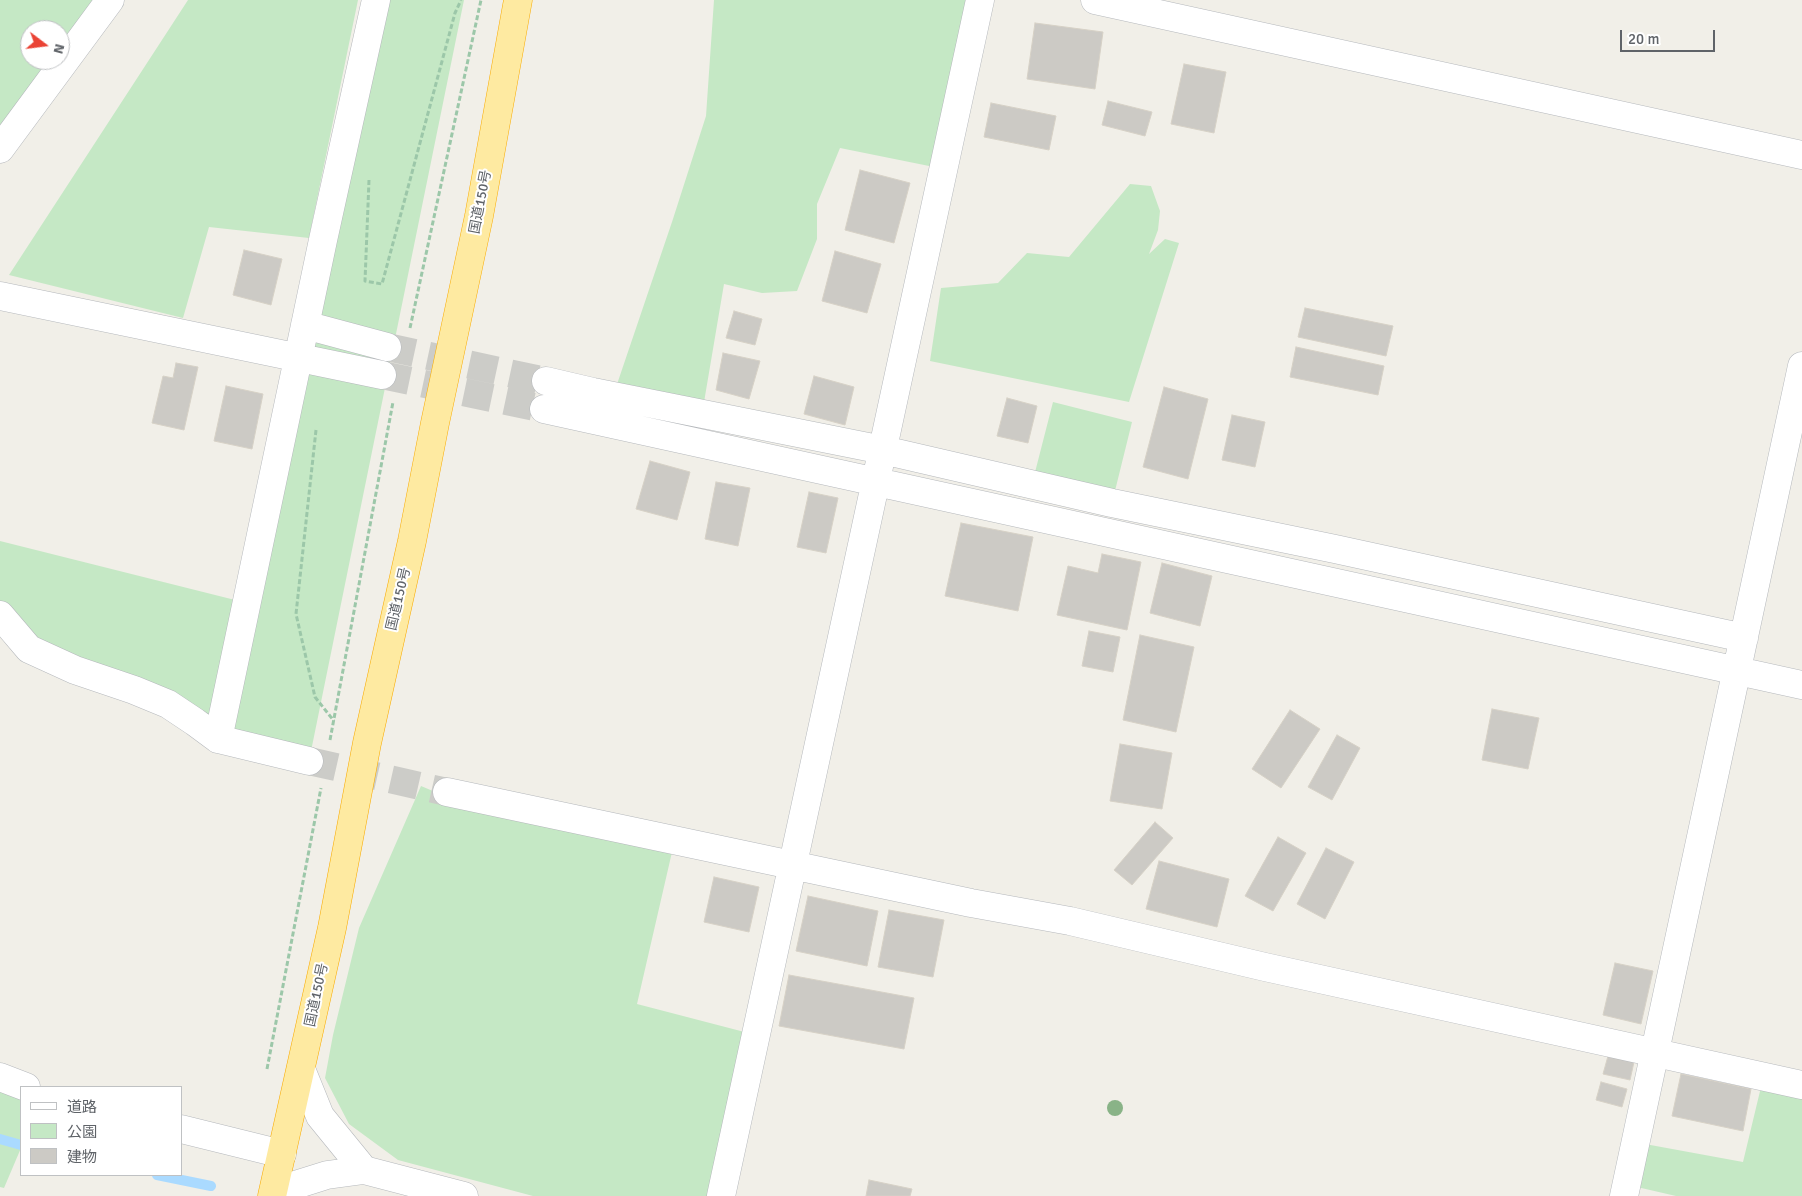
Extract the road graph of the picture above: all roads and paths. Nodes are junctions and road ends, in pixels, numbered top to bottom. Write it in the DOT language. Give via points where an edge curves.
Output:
graph roads {
  1 [pos="110,0"];
  2 [pos="376,0"];
  3 [pos="461,0"];
  4 [pos="481,0"];
  5 [pos="518,0"];
  6 [pos="980,0"];
  7 [pos="1095,0"];
  8 [pos="0,149"];
  9 [pos="1802,155"];
  10 [pos="370,176"];
  11 [pos="0,296"];
  12 [pos="305,325"];
  13 [pos="398,341"];
  14 [pos="299,358"];
  15 [pos="1801,378"];
  16 [pos="546,381"];
  17 [pos="389,384"];
  18 [pos="544,408"];
  19 [pos="317,421"];
  20 [pos="883,450"];
  21 [pos="876,482"];
  22 [pos="0,615"];
  23 [pos="1744,638"];
  24 [pos="1737,670"];
  25 [pos="1802,685"];
  26 [pos="334,721"];
  27 [pos="218,740"];
  28 [pos="330,740"];
  29 [pos="316,770"];
  30 [pos="448,792"];
  31 [pos="793,864"];
  32 [pos="1655,1052"];
  33 [pos="301,1069"];
  34 [pos="0,1077"];
  35 [pos="265,1078"];
  36 [pos="1802,1085"];
  37 [pos="23,1086"];
  38 [pos="182,1129"];
  39 [pos="282,1154"];
  40 [pos="364,1170"];
  41 [pos="272,1196"];
  42 [pos="280,1196"];
  43 [pos="464,1196"];
  44 [pos="721,1196"];
  45 [pos="1624,1196"];
  1 -- 8 [label="street"];
  2 -- 12 [label="street"];
  3 -- 10 [label="path" via="382,284 365,281"];
  4 -- 13 [label="path"];
  5 -- 33 [label="highway, 国道150号" via="479,216"];
  6 -- 20 [label="street"];
  7 -- 9 [label="street"];
  11 -- 14 [label="street"];
  12 -- 13 [label="street"];
  12 -- 14 [label="street"];
  14 -- 17 [label="street"];
  14 -- 27 [label="street"];
  15 -- 23 [label="street"];
  16 -- 20 [label="street"];
  17 -- 26 [label="path"];
  18 -- 21 [label="street"];
  19 -- 26 [label="path" via="296,614 315,697"];
  20 -- 21 [label="street"];
  20 -- 23 [label="street" via="1112,504"];
  21 -- 24 [label="street"];
  21 -- 31 [label="street"];
  22 -- 27 [label="street" via="29,649 168,704"];
  23 -- 24 [label="street"];
  24 -- 25 [label="street"];
  24 -- 32 [label="street"];
  26 -- 28 [label="path"];
  27 -- 29 [label="street"];
  29 -- 35 [label="path"];
  30 -- 31 [label="street"];
  31 -- 32 [label="street" via="1070,921"];
  31 -- 44 [label="street"];
  32 -- 36 [label="street"];
  32 -- 45 [label="street"];
  33 -- 39 [label="highway, 国道150号"];
  33 -- 40 [label="street" via="320,1116"];
  34 -- 37 [label="street"];
  38 -- 39 [label="street"];
  39 -- 41 [label="highway, 国道150号"];
  40 -- 42 [label="street" via="327,1175 295,1185"];
  40 -- 43 [label="street"];
}
